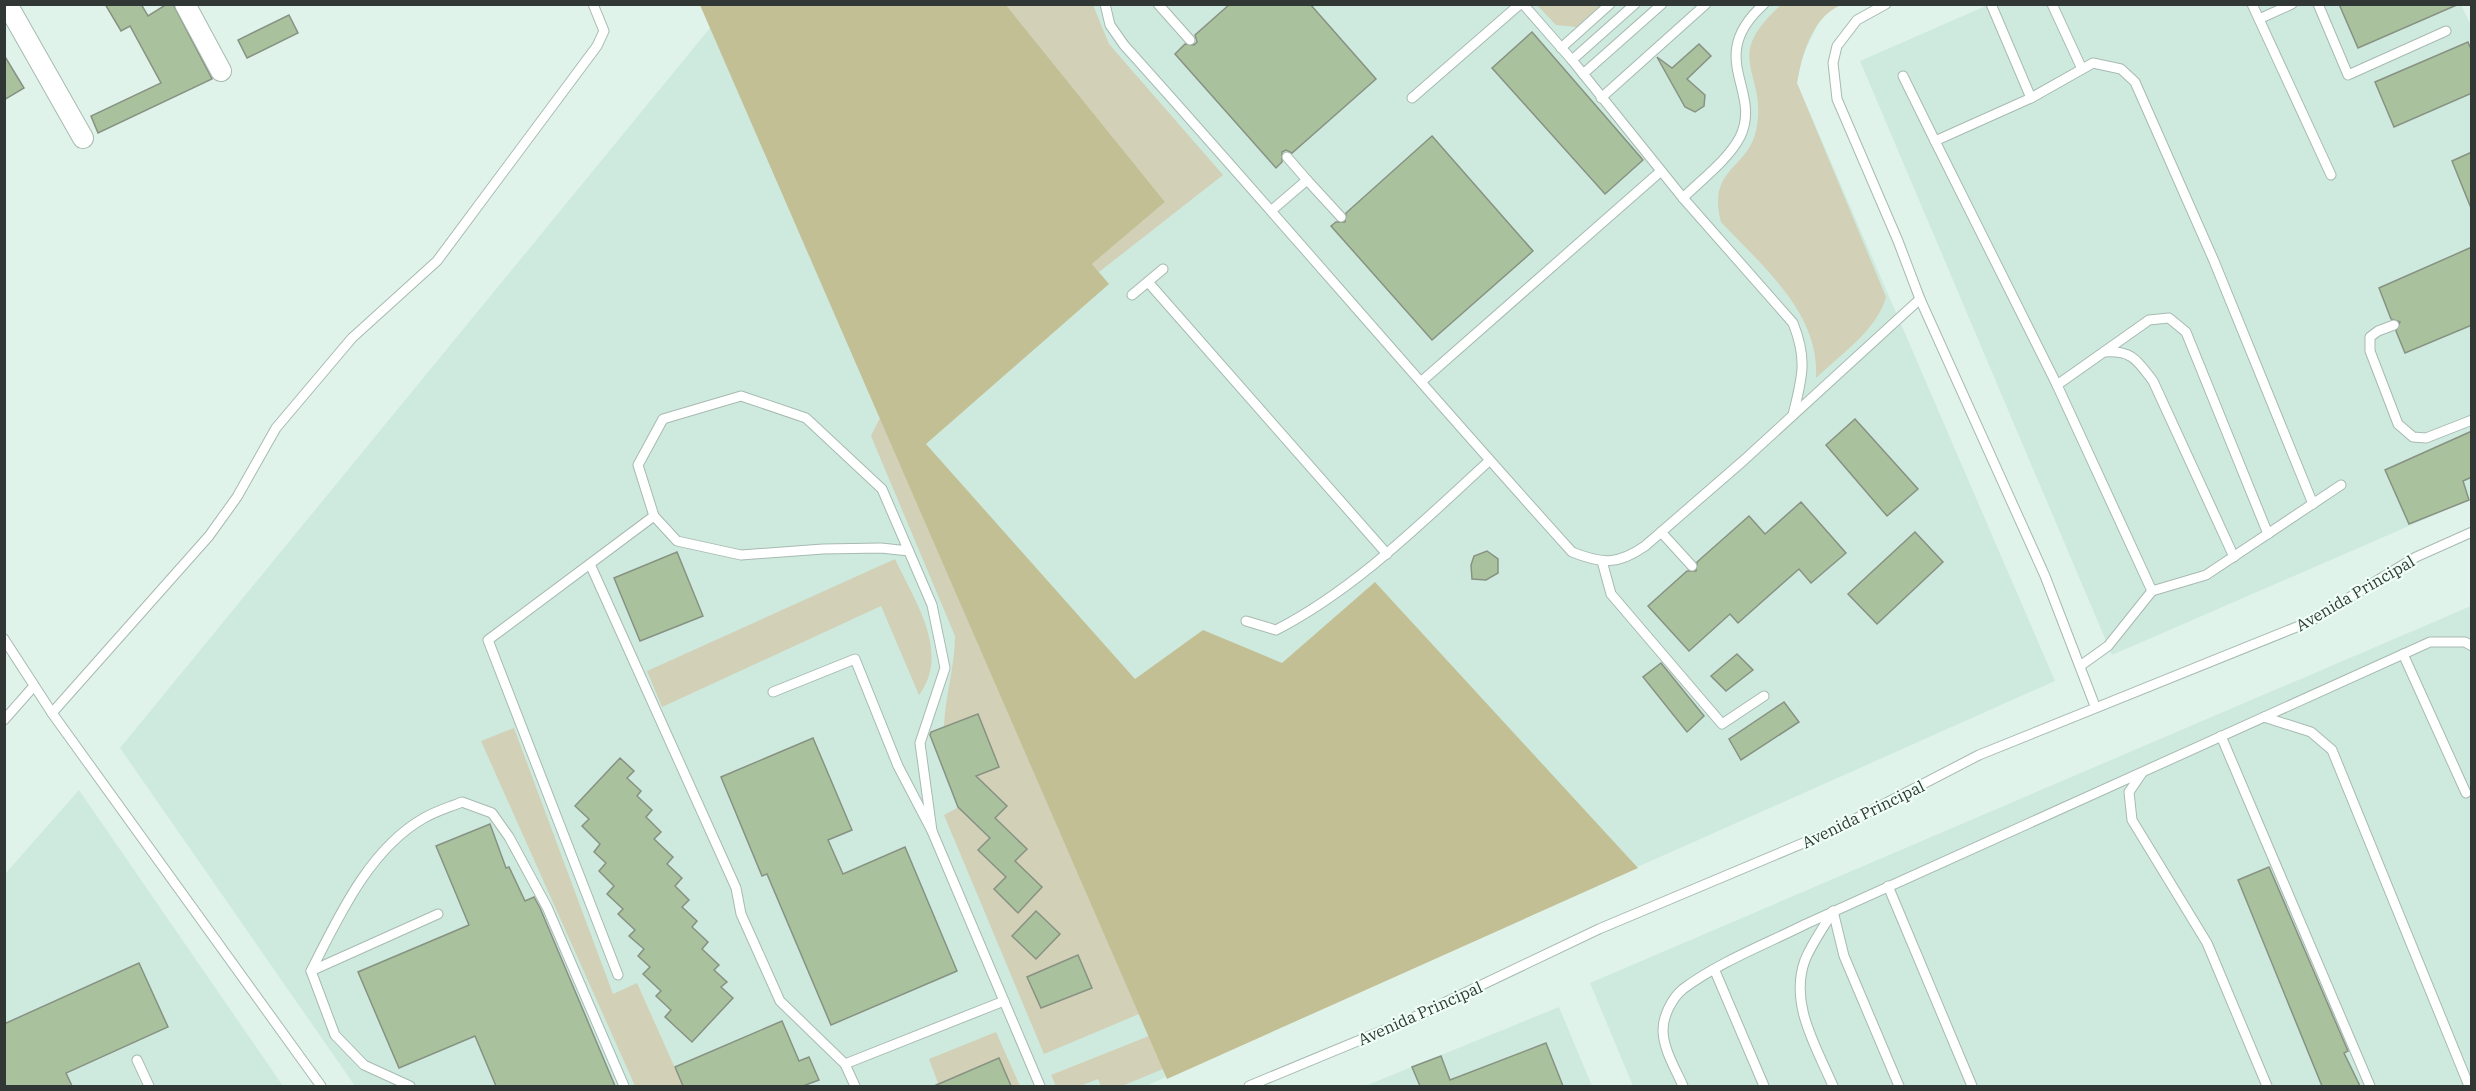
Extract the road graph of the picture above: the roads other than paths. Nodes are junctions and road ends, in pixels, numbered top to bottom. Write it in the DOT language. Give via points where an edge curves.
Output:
graph roads {
  1 [pos="7,4"];
  2 [pos="185,4"];
  3 [pos="592,4"];
  4 [pos="1105,4"];
  5 [pos="1158,4"];
  6 [pos="1521,4"];
  7 [pos="1610,4"];
  8 [pos="1635,4"];
  9 [pos="1662,4"];
  10 [pos="1706,4"];
  11 [pos="1764,4"];
  12 [pos="1886,4"];
  13 [pos="1991,4"];
  14 [pos="2052,4"];
  15 [pos="2252,4"];
  16 [pos="2292,4"];
  17 [pos="2318,4"];
  18 [pos="2259,19"];
  19 [pos="2446,31"];
  20 [pos="1190,40"];
  21 [pos="1561,48"];
  22 [pos="1572,60"];
  23 [pos="2082,69"];
  24 [pos="221,71"];
  25 [pos="1582,74"];
  26 [pos="1903,76"];
  27 [pos="1412,98"];
  28 [pos="1601,98"];
  29 [pos="2031,98"];
  30 [pos="84,138"];
  31 [pos="1935,141"];
  32 [pos="1287,157"];
  33 [pos="1661,171"];
  34 [pos="2331,175"];
  35 [pos="1307,180"];
  36 [pos="1683,198"];
  37 [pos="1272,210"];
  38 [pos="1341,217"];
  39 [pos="1163,269"];
  40 [pos="1148,282"];
  41 [pos="1132,295"];
  42 [pos="1920,299"];
  43 [pos="2394,325"];
  44 [pos="2101,352"];
  45 [pos="1422,381"];
  46 [pos="2057,385"];
  47 [pos="1793,415"];
  48 [pos="2472,420"];
  49 [pos="1489,461"];
  50 [pos="2341,485"];
  51 [pos="2313,504"];
  52 [pos="654,516"];
  53 [pos="1661,532"];
  54 [pos="2472,532"];
  55 [pos="2268,534"];
  56 [pos="909,551"];
  57 [pos="1386,554"];
  58 [pos="2234,556"];
  59 [pos="1602,561"];
  60 [pos="590,564"];
  61 [pos="1692,566"];
  62 [pos="2152,591"];
  63 [pos="1246,621"];
  64 [pos="4,639"];
  65 [pos="2472,646"];
  66 [pos="2403,654"];
  67 [pos="2079,666"];
  68 [pos="34,686"];
  69 [pos="773,692"];
  70 [pos="1764,696"];
  71 [pos="2095,706"];
  72 [pos="52,713"];
  73 [pos="2264,717"];
  74 [pos="4,720"];
  75 [pos="2221,736"];
  76 [pos="2144,771"];
  77 [pos="2466,793"];
  78 [pos="932,831"];
  79 [pos="1888,886"];
  80 [pos="1833,912"];
  81 [pos="438,914"];
  82 [pos="311,971"];
  83 [pos="1714,971"];
  84 [pos="618,975"];
  85 [pos="1004,1001"];
  86 [pos="137,1060"];
  87 [pos="845,1064"];
  88 [pos="149,1086"];
  89 [pos="321,1086"];
  90 [pos="410,1086"];
  91 [pos="624,1086"];
  92 [pos="855,1086"];
  93 [pos="1040,1086"];
  94 [pos="1249,1086"];
  95 [pos="1683,1086"];
  96 [pos="1764,1086"];
  97 [pos="1833,1086"];
  98 [pos="1899,1086"];
  99 [pos="1972,1086"];
  100 [pos="2267,1086"];
  101 [pos="2370,1086"];
  102 [pos="2469,1086"];
  1 -- 30 [label="street"];
  2 -- 24 [label="street"];
  3 -- 72 [label="lane" via="604,31 597,46 438,261 352,338 276,429 237,497 209,536"];
  4 -- 37 [label="lane" via="1110,25 1124,45"];
  5 -- 20 [label="lane"];
  6 -- 21 [label="lane"];
  6 -- 27 [label="lane"];
  7 -- 21 [label="lane"];
  8 -- 22 [label="lane"];
  9 -- 25 [label="lane"];
  10 -- 28 [label="lane"];
  11 -- 36 [label="lane" via="1739,37 1736,53 1736,71 1746,108 1740,136"];
  12 -- 42 [label="lane" via="1847,30 1837,46 1833,82"];
  13 -- 29 [label="lane"];
  14 -- 23 [label="lane"];
  15 -- 18 [label="lane"];
  16 -- 18 [label="lane"];
  17 -- 19 [label="lane" via="2348,75"];
  18 -- 34 [label="lane"];
  21 -- 22 [label="lane"];
  22 -- 25 [label="lane"];
  23 -- 29 [label="lane"];
  23 -- 51 [label="lane" via="2093,63 2121,69 2135,82 2214,261"];
  25 -- 28 [label="lane"];
  26 -- 31 [label="lane"];
  28 -- 33 [label="lane"];
  29 -- 31 [label="lane"];
  31 -- 46 [label="lane"];
  32 -- 35 [label="lane"];
  33 -- 36 [label="lane"];
  33 -- 45 [label="lane"];
  35 -- 37 [label="lane"];
  35 -- 38 [label="lane"];
  36 -- 47 [label="lane" via="1793,323 1803,348 1803,373"];
  37 -- 45 [label="lane"];
  39 -- 40 [label="lane"];
  40 -- 41 [label="lane"];
  40 -- 57 [label="lane"];
  42 -- 47 [label="lane"];
  42 -- 67 [label="lane" via="2045,576"];
  43 -- 48 [label="lane" via="2370,337 2370,351 2398,424 2414,437 2426,438"];
  44 -- 46 [label="lane"];
  44 -- 55 [label="lane" via="2149,320 2169,318 2187,332"];
  44 -- 58 [label="lane" via="2121,351 2137,360 2153,381"];
  45 -- 49 [label="lane"];
  46 -- 62 [label="lane"];
  47 -- 53 [label="lane"];
  49 -- 57 [label="lane"];
  49 -- 59 [label="lane" via="1572,552"];
  50 -- 51 [label="lane"];
  51 -- 55 [label="lane"];
  52 -- 56 [label="lane" via="677,541 741,555 823,549"];
  52 -- 56 [label="lane" via="638,465 663,419 741,396 806,418 882,489"];
  52 -- 60 [label="lane"];
  53 -- 59 [label="lane" via="1629,557"];
  53 -- 61 [label="lane"];
  54 -- 71 [label="lane, Avenida Principal" via="2416,557 2309,622"];
  55 -- 58 [label="lane"];
  56 -- 78 [label="lane" via="933,605 945,668 920,743"];
  57 -- 63 [label="lane" via="1366,573 1276,630"];
  58 -- 62 [label="lane" via="2206,575"];
  59 -- 70 [label="lane" via="1611,594 1722,724"];
  60 -- 84 [label="lane" via="488,640"];
  60 -- 87 [label="lane" via="736,888 741,914 780,1001"];
  62 -- 67 [label="lane" via="2108,646"];
  64 -- 68 [label="lane"];
  65 -- 66 [label="lane" via="2465,642 2430,642"];
  66 -- 73 [label="lane"];
  66 -- 77 [label="lane"];
  67 -- 71 [label="lane"];
  68 -- 72 [label="lane"];
  68 -- 74 [label="lane"];
  69 -- 78 [label="lane" via="855,659 898,766"];
  71 -- 94 [label="lane, Avenida Principal" via="1979,755 1832,831 1599,929 1406,1021"];
  72 -- 89 [label="lane"];
  73 -- 75 [label="lane"];
  73 -- 102 [label="lane" via="2311,732 2332,750"];
  75 -- 76 [label="lane"];
  75 -- 101 [label="lane"];
  76 -- 79 [label="lane"];
  76 -- 100 [label="lane" via="2129,792 2132,820 2207,943"];
  78 -- 85 [label="lane"];
  79 -- 80 [label="lane"];
  79 -- 99 [label="lane"];
  80 -- 83 [label="lane"];
  80 -- 97 [label="lane" via="1806,959 1798,986 1800,1006"];
  80 -- 98 [label="lane" via="1844,956"];
  81 -- 82 [label="lane"];
  82 -- 90 [label="lane" via="335,1035 364,1065"];
  82 -- 91 [label="lane" via="352,891 391,844 423,818 462,802 492,813 547,907"];
  83 -- 95 [label="lane" via="1681,990 1667,1012 1663,1030"];
  83 -- 96 [label="lane"];
  85 -- 87 [label="lane"];
  85 -- 93 [label="lane"];
  86 -- 88 [label="lane"];
  87 -- 92 [label="lane"];
}
